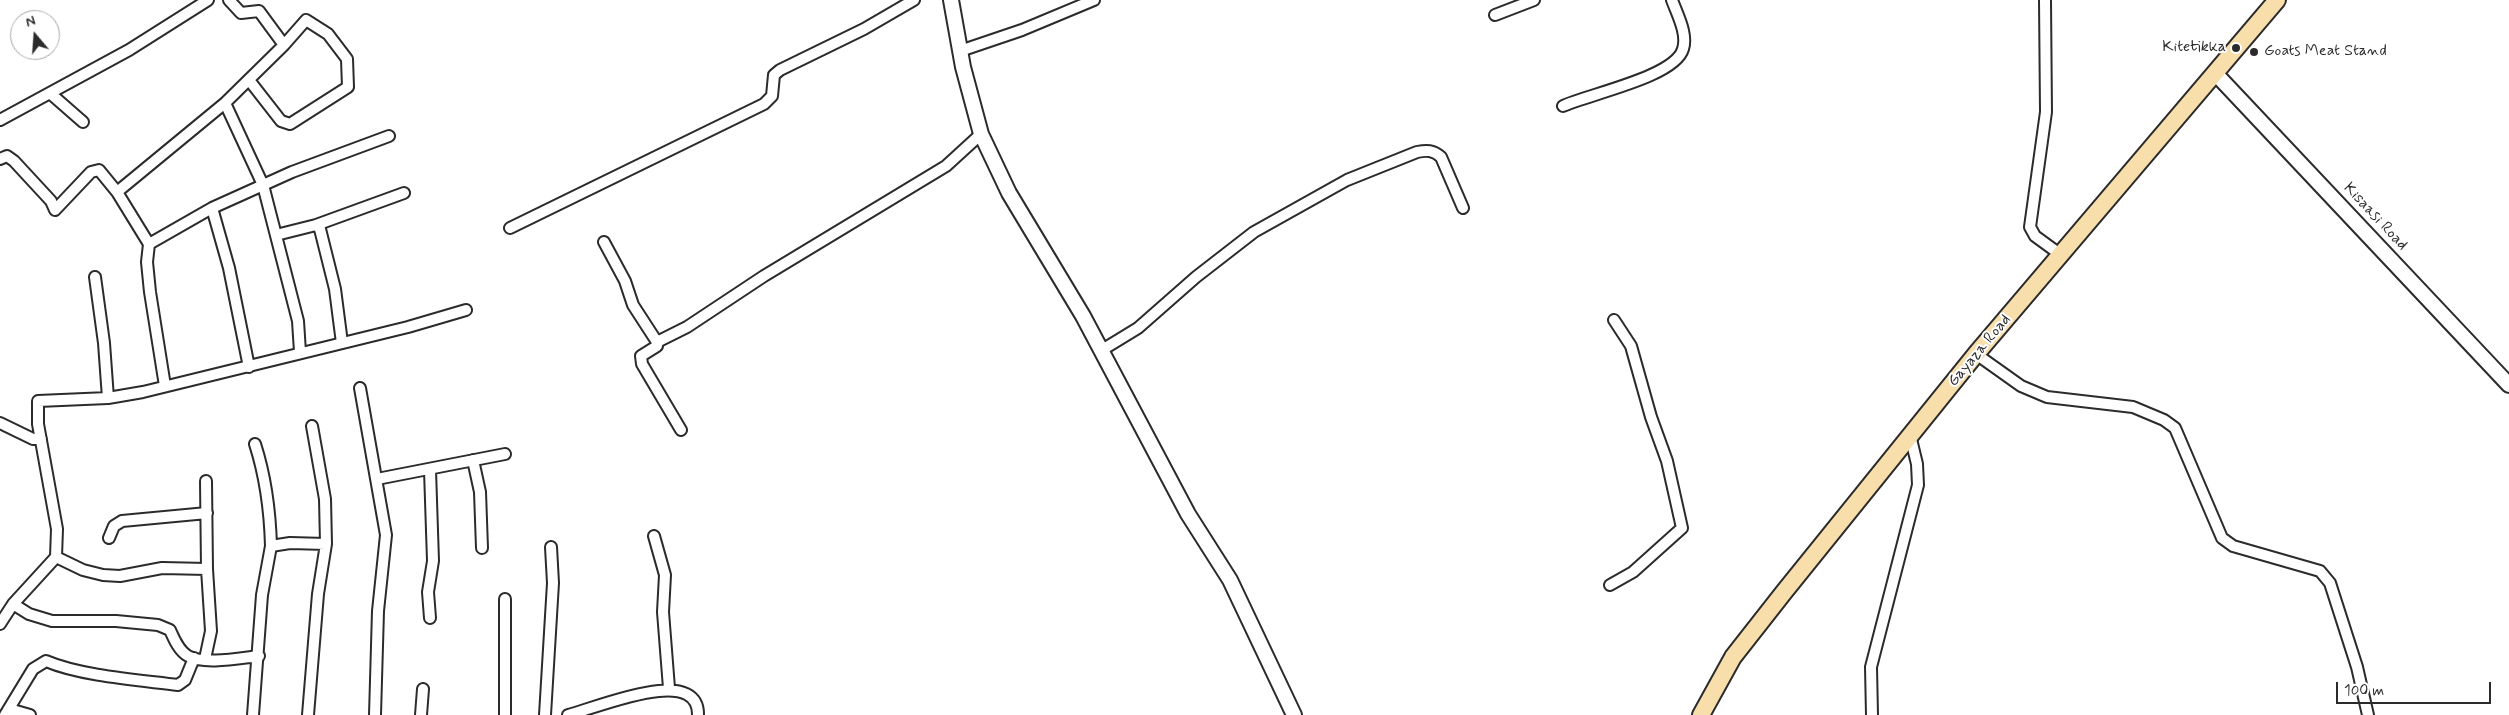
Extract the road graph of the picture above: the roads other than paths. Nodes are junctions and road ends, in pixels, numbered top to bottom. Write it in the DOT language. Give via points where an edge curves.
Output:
graph roads {
  1 [pos="208,0"];
  2 [pos="229,0"];
  3 [pos="914,0"];
  4 [pos="951,0"];
  5 [pos="1094,0"];
  6 [pos="1534,0"];
  7 [pos="1672,0"];
  8 [pos="2045,0"];
  9 [pos="2277,0"];
  10 [pos="1494,15"];
  11 [pos="284,45"];
  12 [pos="960,51"];
  13 [pos="2215,72"];
  14 [pos="248,80"];
  15 [pos="51,94"];
  16 [pos="225,103"];
  17 [pos="1563,106"];
  18 [pos="0,120"];
  19 [pos="83,122"];
  20 [pos="982,134"];
  21 [pos="390,136"];
  22 [pos="0,159"];
  23 [pos="263,185"];
  24 [pos="117,192"];
  25 [pos="404,194"];
  26 [pos="212,208"];
  27 [pos="1463,208"];
  28 [pos="316,225"];
  29 [pos="510,228"];
  30 [pos="276,235"];
  31 [pos="604,242"];
  32 [pos="149,244"];
  33 [pos="2061,255"];
  34 [pos="95,278"];
  35 [pos="466,310"];
  36 [pos="1614,320"];
  37 [pos="657,342"];
  38 [pos="342,343"];
  39 [pos="1102,350"];
  40 [pos="300,352"];
  41 [pos="1976,354"];
  42 [pos="249,367"];
  43 [pos="165,386"];
  44 [pos="2509,386"];
  45 [pos="360,388"];
  46 [pos="108,398"];
  47 [pos="0,423"];
  48 [pos="312,426"];
  49 [pos="681,430"];
  50 [pos="1910,436"];
  51 [pos="41,439"];
  52 [pos="254,444"];
  53 [pos="505,454"];
  54 [pos="473,460"];
  55 [pos="430,470"];
  56 [pos="376,480"];
  57 [pos="206,481"];
  58 [pos="207,513"];
  59 [pos="654,536"];
  60 [pos="109,538"];
  61 [pos="326,544"];
  62 [pos="271,546"];
  63 [pos="551,547"];
  64 [pos="482,548"];
  65 [pos="56,557"];
  66 [pos="206,569"];
  67 [pos="1610,585"];
  68 [pos="505,599"];
  69 [pos="13,604"];
  70 [pos="430,618"];
  71 [pos="0,624"];
  72 [pos="259,656"];
  73 [pos="199,658"];
  74 [pos="669,688"];
  75 [pos="423,689"];
  76 [pos="7,712"];
  77 [pos="30,715"];
  78 [pos="253,715"];
  79 [pos="308,715"];
  80 [pos="374,715"];
  81 [pos="421,715"];
  82 [pos="504,715"];
  83 [pos="545,715"];
  84 [pos="568,715"];
  85 [pos="698,715"];
  86 [pos="1294,715"];
  87 [pos="1701,715"];
  88 [pos="1872,715"];
  89 [pos="2368,715"];
  1 -- 15 [label="street"];
  2 -- 11 [label="street" via="242,13 259,11"];
  3 -- 29 [label="street" via="864,29 780,70 774,75 772,96 764,104"];
  4 -- 12 [label="street"];
  5 -- 12 [label="street"];
  6 -- 10 [label="street"];
  7 -- 17 [label="street" via="1683,35 1684,48 1677,60 1661,72"];
  8 -- 33 [label="street" via="2046,112 2030,227 2035,236"];
  9 -- 13 [label="main road, Gayaza Road"];
  11 -- 14 [label="street"];
  11 -- 14 [label="street" via="306,20 328,34 348,59 348,88 290,124 281,121"];
  12 -- 20 [label="street"];
  13 -- 33 [label="main road, Gayaza Road"];
  13 -- 44 [label="street, Kisaasi Road"];
  14 -- 16 [label="street"];
  15 -- 18 [label="street"];
  15 -- 19 [label="street"];
  16 -- 23 [label="street"];
  16 -- 24 [label="street"];
  20 -- 37 [label="street" via="938,170 687,327"];
  20 -- 39 [label="street" via="1009,193"];
  21 -- 23 [label="street"];
  22 -- 24 [label="street" via="7,156 14,161 55,210 94,170 104,174"];
  23 -- 26 [label="street"];
  23 -- 30 [label="street"];
  24 -- 32 [label="street"];
  25 -- 28 [label="street"];
  26 -- 32 [label="street"];
  26 -- 42 [label="street" via="229,268"];
  27 -- 39 [label="street" via="1441,157 1427,150 1417,152 1347,180 1254,232 1138,328"];
  28 -- 30 [label="street"];
  28 -- 38 [label="street" via="335,288"];
  30 -- 40 [label="street" via="298,321"];
  31 -- 37 [label="street" via="633,305"];
  32 -- 43 [label="street" via="150,292"];
  33 -- 41 [label="main road, Gayaza Road"];
  34 -- 46 [label="street"];
  35 -- 38 [label="street"];
  36 -- 67 [label="street" via="1631,346 1667,461 1682,528 1633,572"];
  37 -- 49 [label="street" via="657,346 641,356 642,364"];
  38 -- 40 [label="street"];
  39 -- 86 [label="street" via="1188,514 1234,588"];
  40 -- 42 [label="street"];
  41 -- 50 [label="main road, Gayaza Road"];
  41 -- 89 [label="street" via="2021,386 2047,397 2133,407 2175,428 2222,538 2233,546 2320,571 2326,576 2355,661"];
  42 -- 43 [label="street"];
  43 -- 46 [label="street"];
  45 -- 56 [label="street"];
  46 -- 51 [label="street" via="40,400 36,405"];
  47 -- 51 [label="street"];
  48 -- 61 [label="street" via="325,499"];
  50 -- 87 [label="main road, Gayaza Road" via="1733,657"];
  50 -- 88 [label="street" via="1918,485 1871,667"];
  51 -- 65 [label="street" via="57,529"];
  52 -- 62 [label="street" via="264,470"];
  53 -- 54 [label="street"];
  54 -- 55 [label="street"];
  54 -- 64 [label="street" via="480,492"];
  55 -- 56 [label="street"];
  55 -- 70 [label="street" via="433,561 428,592"];
  56 -- 80 [label="street" via="386,535 378,610"];
  57 -- 58 [label="street"];
  58 -- 60 [label="street" via="122,521 114,526"];
  58 -- 66 [label="street"];
  59 -- 74 [label="street" via="665,575 663,612"];
  61 -- 62 [label="street"];
  61 -- 79 [label="street" via="318,594"];
  62 -- 72 [label="street" via="262,595"];
  63 -- 83 [label="street" via="553,583"];
  65 -- 66 [label="street" via="103,575 120,576 162,568"];
  65 -- 69 [label="street"];
  66 -- 73 [label="street" via="210,631"];
  68 -- 82 [label="street"];
  69 -- 71 [label="street"];
  69 -- 73 [label="street" via="29,614 52,621 116,621 158,626 170,630 187,656"];
  72 -- 73 [label="street"];
  72 -- 78 [label="street"];
  73 -- 76 [label="street" via="178,685 111,676 46,661 33,669"];
  74 -- 84 [label="street" via="606,702"];
  74 -- 85 [label="street" via="691,696 698,704"];
  75 -- 81 [label="street"];
  76 -- 77 [label="street"];
}
